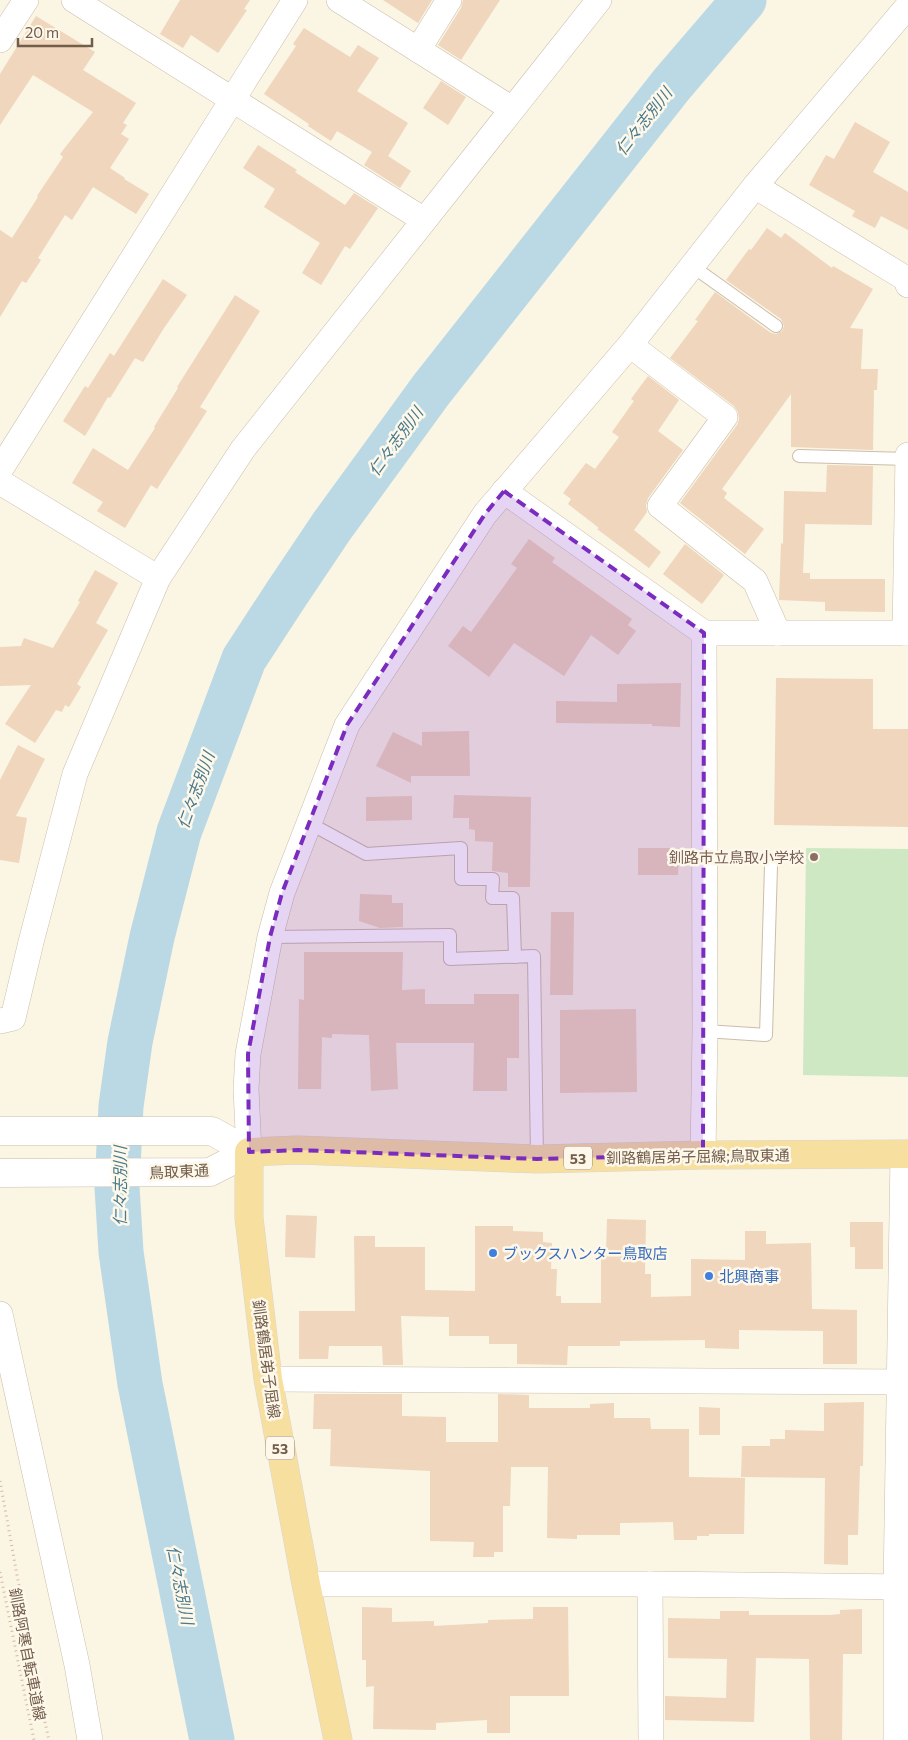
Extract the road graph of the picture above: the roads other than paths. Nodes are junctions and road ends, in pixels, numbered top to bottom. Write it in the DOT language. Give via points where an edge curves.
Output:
graph roads {
  1 [pos="26,0"];
  2 [pos="74,0"];
  3 [pos="295,0"];
  4 [pos="339,0"];
  5 [pos="449,0"];
  6 [pos="599,0"];
  7 [pos="905,14"];
  8 [pos="0,40"];
  9 [pos="418,50"];
  10 [pos="233,100"];
  11 [pos="512,109"];
  12 [pos="755,186"];
  13 [pos="424,220"];
  14 [pos="692,266"];
  15 [pos="908,285"];
  16 [pos="776,326"];
  17 [pos="630,344"];
  18 [pos="908,455"];
  19 [pos="799,456"];
  20 [pos="908,459"];
  21 [pos="0,470"];
  22 [pos="0,482"];
  23 [pos="504,491"];
  24 [pos="158,578"];
  25 [pos="704,633"];
  26 [pos="778,633"];
  27 [pos="906,633"];
  28 [pos="309,823"];
  29 [pos="771,866"];
  30 [pos="270,937"];
  31 [pos="515,956"];
  32 [pos="0,1021"];
  33 [pos="705,1031"];
  34 [pos="10,1131"];
  35 [pos="249,1152"];
  36 [pos="905,1154"];
  37 [pos="703,1155"];
  38 [pos="536,1159"];
  39 [pos="10,1173"];
  40 [pos="0,1314"];
  41 [pos="268,1379"];
  42 [pos="904,1382"];
  43 [pos="306,1584"];
  44 [pos="650,1584"];
  45 [pos="902,1587"];
  46 [pos="90,1740"];
  47 [pos="338,1740"];
  48 [pos="651,1740"];
  49 [pos="896,1740"];
  1 -- 8 [label="street"];
  2 -- 10 [label="street"];
  3 -- 10 [label="street"];
  4 -- 9 [label="street"];
  5 -- 9 [label="street"];
  6 -- 11 [label="street"];
  7 -- 12 [label="street"];
  9 -- 11 [label="street"];
  10 -- 13 [label="street"];
  10 -- 21 [label="street"];
  11 -- 13 [label="street"];
  12 -- 14 [label="street"];
  12 -- 15 [label="street" via="908,280"];
  13 -- 24 [label="street" via="243,449"];
  14 -- 16 [label="lane"];
  14 -- 17 [label="street"];
  17 -- 23 [label="street"];
  17 -- 26 [label="street" via="724,417 660,506 755,581"];
  18 -- 20 [label="street"];
  19 -- 20 [label="lane"];
  20 -- 27 [label="street"];
  22 -- 24 [label="street"];
  23 -- 25 [label="street"];
  23 -- 28 [label="street" via="485,514 347,725"];
  24 -- 32 [label="street" via="76,774 13,1018"];
  25 -- 26 [label="street"];
  25 -- 33 [label="street"];
  26 -- 27 [label="street"];
  28 -- 30 [label="street" via="282,893"];
  28 -- 31 [label="lane" via="366,854 461,848 461,879 493,879 492,898 513,898"];
  29 -- 33 [label="lane" via="766,1034"];
  30 -- 31 [label="lane" via="450,935 450,959"];
  30 -- 35 [label="street" via="248,1054"];
  31 -- 38 [label="lane" via="534,956"];
  33 -- 37 [label="street"];
  34 -- 35 [label="street" via="212,1131"];
  35 -- 38 [label="main road, 釧路鶴居弟子屈線;鳥取東通 / 53" via="298,1150"];
  35 -- 39 [label="street, 鳥取東通" via="210,1172"];
  35 -- 41 [label="main road, 釧路鶴居弟子屈線 / 53" via="249,1218"];
  36 -- 37 [label="main road, 釧路鶴居弟子屈線;鳥取東通 / 53"];
  36 -- 42 [label="street"];
  37 -- 38 [label="main road, 釧路鶴居弟子屈線;鳥取東通 / 53"];
  40 -- 46 [label="street" via="75,1655"];
  41 -- 42 [label="street"];
  41 -- 43 [label="main road, 釧路鶴居弟子屈線 / 53"];
  42 -- 45 [label="street"];
  43 -- 44 [label="street"];
  43 -- 47 [label="main road, 釧路鶴居弟子屈線 / 53"];
  44 -- 45 [label="street"];
  44 -- 48 [label="street"];
  45 -- 49 [label="street"];
}
